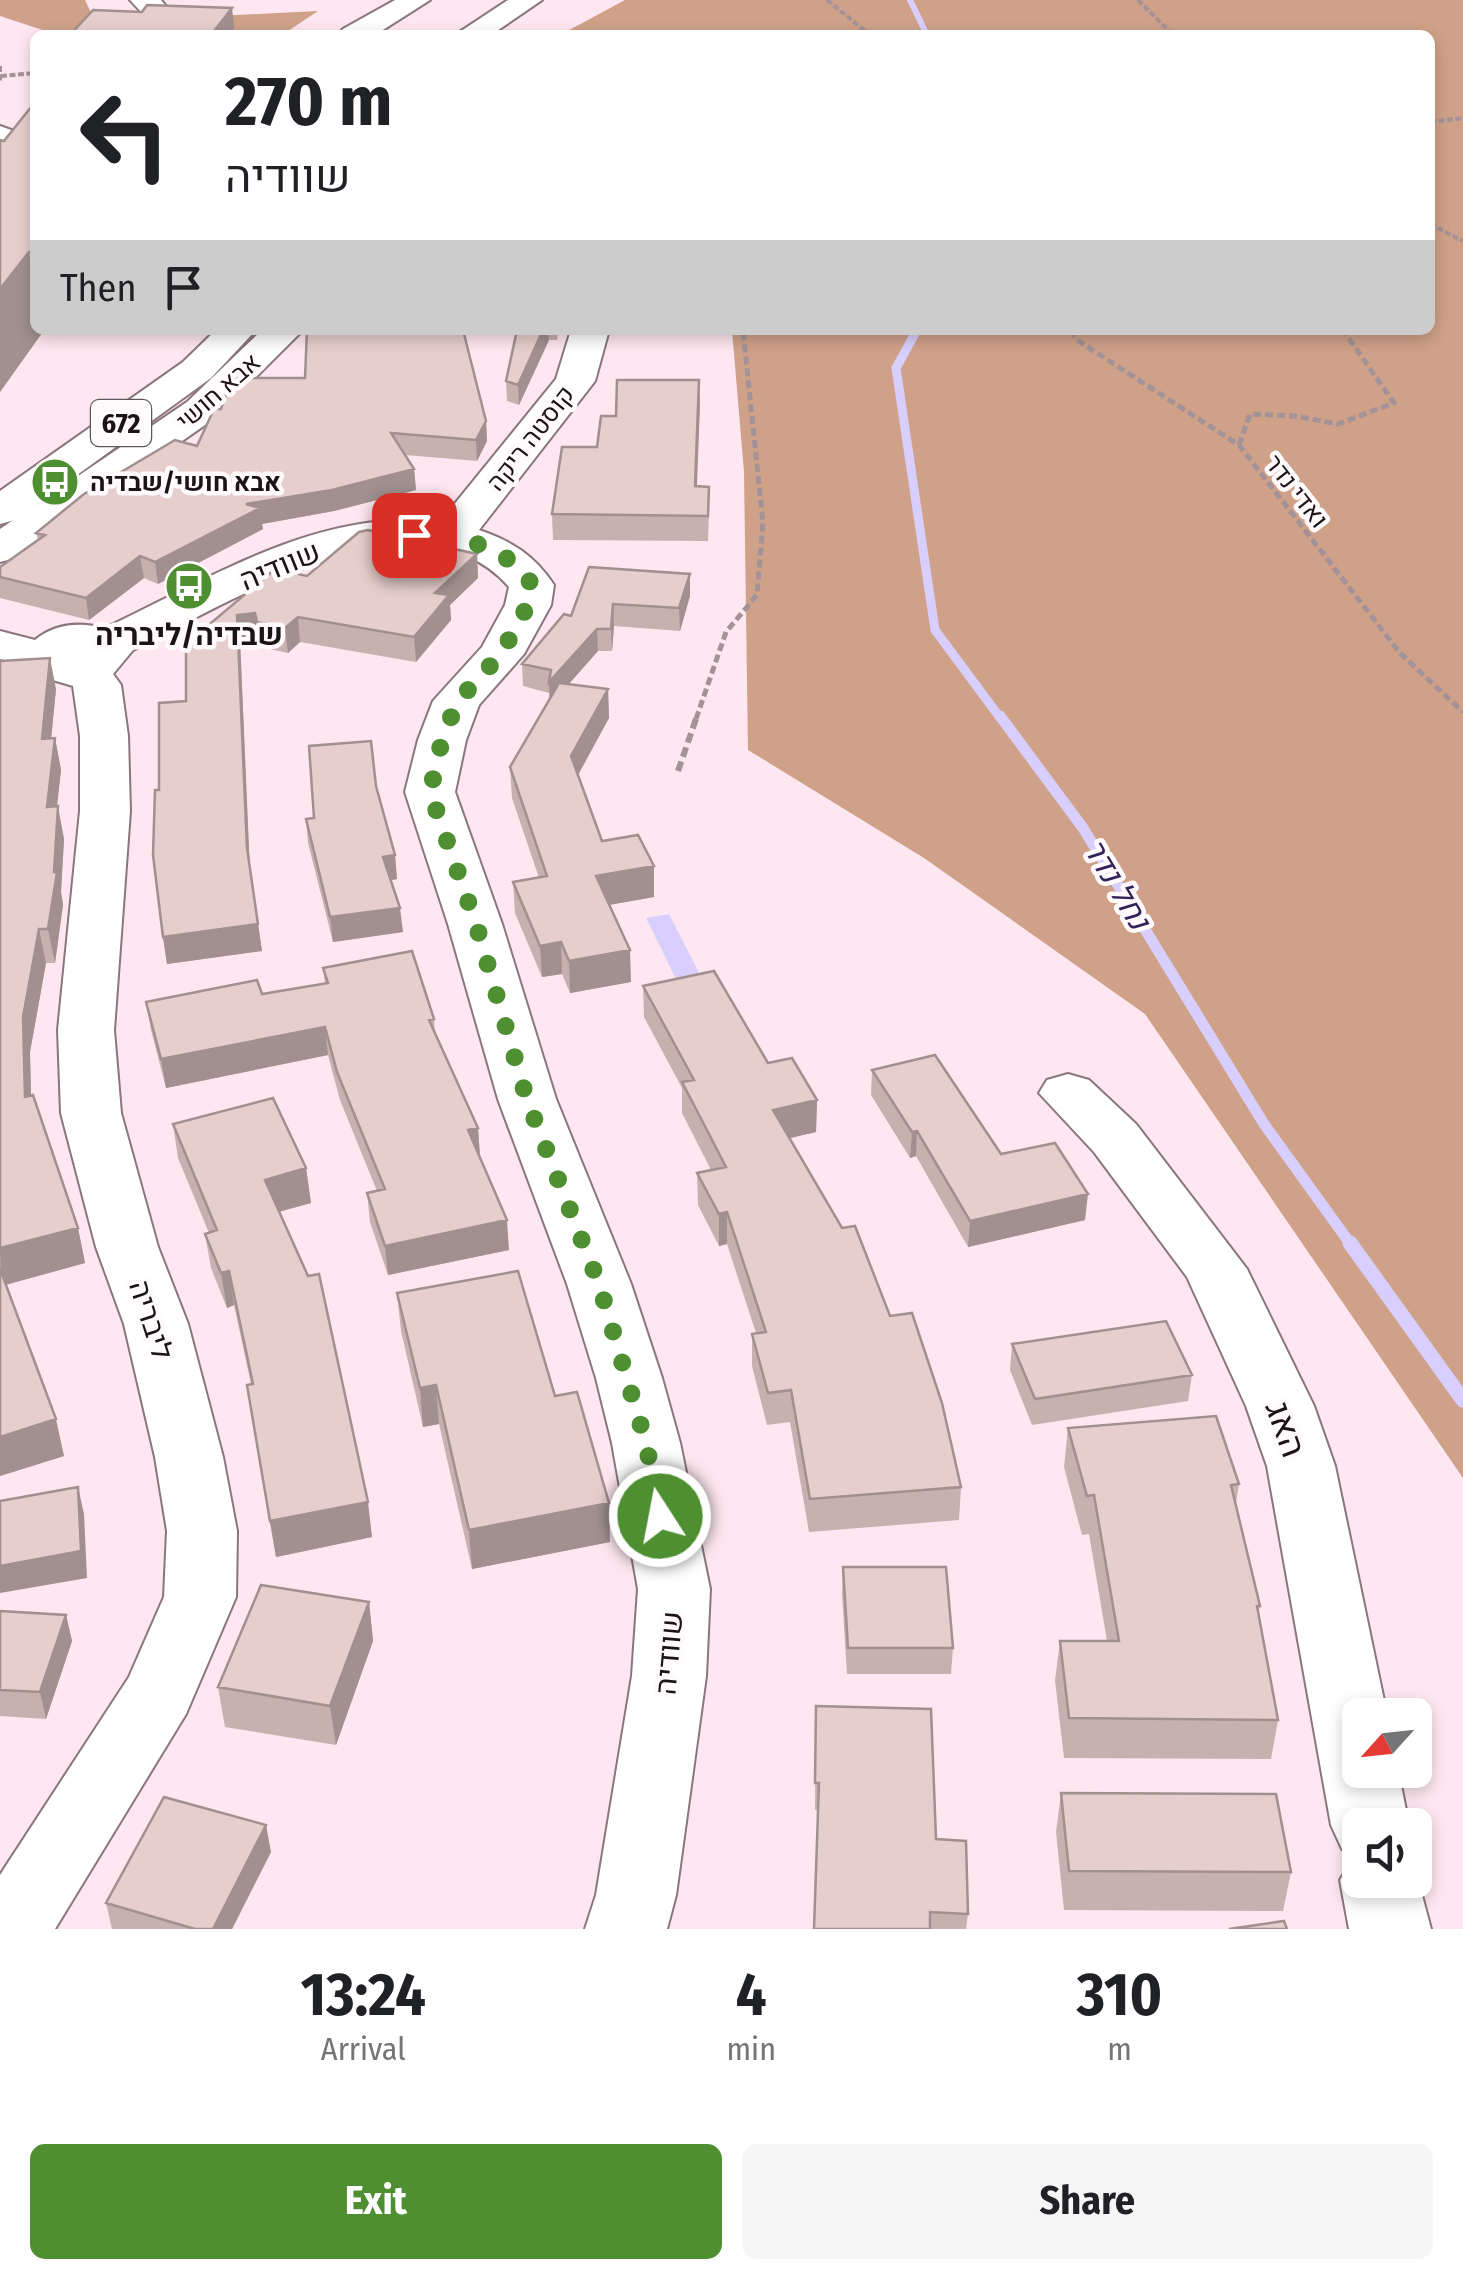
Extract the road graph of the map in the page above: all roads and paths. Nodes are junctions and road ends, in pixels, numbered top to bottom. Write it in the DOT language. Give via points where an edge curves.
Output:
graph roads {
  1 [pos="386,0"];
  2 [pos="416,0"];
  3 [pos="528,0"];
  4 [pos="562,0"];
  5 [pos="828,0"];
  6 [pos="1138,0"];
  7 [pos="334,30"];
  8 [pos="361,30"];
  9 [pos="478,30"];
  10 [pos="516,30"];
  11 [pos="864,30"];
  12 [pos="1169,30"];
  13 [pos="0,66"];
  14 [pos="30,74"];
  15 [pos="0,79"];
  16 [pos="1463,118"];
  17 [pos="1435,121"];
  18 [pos="0,136"];
  19 [pos="0,181"];
  20 [pos="1435,227"];
  21 [pos="1441,231"];
  22 [pos="1435,233"];
  23 [pos="1463,241"];
  24 [pos="196,335"];
  25 [pos="232,335"];
  26 [pos="279,335"];
  27 [pos="589,335"];
  28 [pos="744,335"];
  29 [pos="1074,335"];
  30 [pos="1346,335"];
  31 [pos="1240,445"];
  32 [pos="0,474"];
  33 [pos="0,511"];
  34 [pos="452,536"];
  35 [pos="0,549"];
  36 [pos="0,619"];
  37 [pos="0,645"];
  38 [pos="78,652"];
  39 [pos="1463,712"];
  40 [pos="678,771"];
  41 [pos="1068,1093"];
  42 [pos="1367,1808"];
  43 [pos="1384,1898"];
  44 [pos="10,1929"];
  45 [pos="626,1929"];
  46 [pos="1390,1929"];
  1 -- 7 [label="street"];
  2 -- 8 [label="street"];
  3 -- 9 [label="street"];
  4 -- 10 [label="street"];
  5 -- 11 [label="path"];
  6 -- 12 [label="path"];
  13 -- 15 [label="path"];
  14 -- 15 [label="path"];
  16 -- 17 [label="path"];
  18 -- 19 [label="street" via="26,153"];
  20 -- 21 [label="path"];
  21 -- 22 [label="path"];
  21 -- 23 [label="path"];
  24 -- 32 [label="street, אבא חושי / 672" via="130,392"];
  25 -- 33 [label="street, אבא חושי / 672" via="197,370"];
  26 -- 35 [label="street, אבא חושי" via="200,410"];
  27 -- 34 [label="street, קוסטה ריקה" via="576,382"];
  28 -- 40 [label="path" via="764,523 757,595 726,632"];
  29 -- 31 [label="path, ואדי נדר"];
  30 -- 31 [label="path" via="1394,403 1338,424 1250,414"];
  31 -- 39 [label="path, ואדי נדר" via="1400,653"];
  34 -- 38 [label="street, שוודיה" via="358,538 301,552"];
  34 -- 45 [label="street, שוודיה" via="520,566 532,585 501,654 457,702 430,792 527,1100 629,1378 674,1590 669,1676"];
  36 -- 38 [label="street"];
  37 -- 38 [label="street"];
  38 -- 44 [label="street, ליבריה" via="97,684 104,736 105,811 86,1030 92,1113 188,1457 202,1532 200,1597 160,1692"];
  41 -- 42 [label="street, האג" via="1114,1138 1215,1269 1280,1406 1301,1466"];
  43 -- 46 [label="street"];
}
